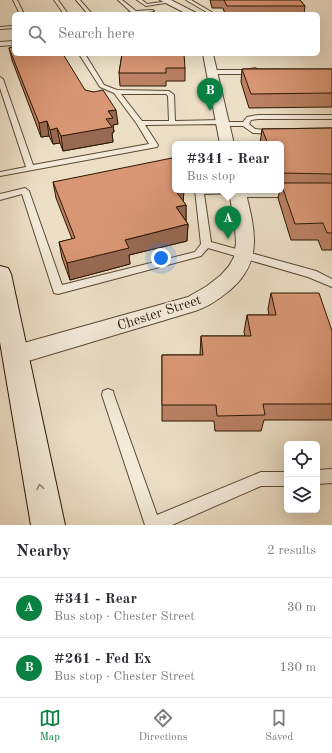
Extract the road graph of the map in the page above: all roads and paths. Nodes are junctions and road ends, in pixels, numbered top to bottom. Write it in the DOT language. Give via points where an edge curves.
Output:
graph roads {
  1 [pos="15,0"];
  2 [pos="56,0"];
  3 [pos="78,0"];
  4 [pos="120,0"];
  5 [pos="139,0"];
  6 [pos="190,1"];
  7 [pos="169,2"];
  8 [pos="146,5"];
  9 [pos="21,12"];
  10 [pos="65,12"];
  11 [pos="88,12"];
  12 [pos="134,12"];
  13 [pos="154,12"];
  14 [pos="190,12"];
  15 [pos="209,12"];
  16 [pos="12,27"];
  17 [pos="0,28"];
  18 [pos="12,43"];
  19 [pos="0,44"];
  20 [pos="83,56"];
  21 [pos="208,56"];
  22 [pos="262,70"];
  23 [pos="212,72"];
  24 [pos="0,79"];
  25 [pos="116,92"];
  26 [pos="332,117"];
  27 [pos="172,122"];
  28 [pos="140,123"];
  29 [pos="223,123"];
  30 [pos="245,124"];
  31 [pos="285,132"];
  32 [pos="226,141"];
  33 [pos="30,168"];
  34 [pos="0,174"];
  35 [pos="199,193"];
  36 [pos="237,193"];
  37 [pos="280,193"];
  38 [pos="301,194"];
  39 [pos="0,197"];
  40 [pos="206,244"];
  41 [pos="244,255"];
  42 [pos="0,274"];
  43 [pos="332,283"];
  44 [pos="15,355"];
  45 [pos="108,395"];
  46 [pos="332,476"];
  47 [pos="320,477"];
  48 [pos="284,479"];
  49 [pos="48,525"];
  50 [pos="153,525"];
  1 -- 9 [label="lane"];
  2 -- 10 [label="lane"];
  3 -- 11 [label="lane"];
  4 -- 12 [label="lane"];
  5 -- 8 [label="lane"];
  6 -- 7 [label="lane"];
  6 -- 15 [label="lane"];
  7 -- 8 [label="lane"];
  7 -- 14 [label="street"];
  8 -- 13 [label="lane"];
  16 -- 17 [label="lane"];
  18 -- 19 [label="lane"];
  20 -- 25 [label="lane" via="102,86"];
  21 -- 23 [label="street"];
  22 -- 23 [label="lane"];
  23 -- 29 [label="street"];
  24 -- 33 [label="lane"];
  25 -- 27 [label="lane" via="167,92 171,95"];
  25 -- 28 [label="lane"];
  26 -- 30 [label="lane" via="258,117 249,118"];
  27 -- 28 [label="lane"];
  27 -- 29 [label="lane"];
  28 -- 33 [label="lane" via="154,145"];
  29 -- 30 [label="lane"];
  29 -- 32 [label="street"];
  30 -- 31 [label="lane" via="253,131"];
  33 -- 34 [label="lane"];
  35 -- 40 [label="lane"];
  36 -- 41 [label="street, Chester Street" via="246,231"];
  37 -- 38 [label="lane"];
  39 -- 40 [label="lane" via="25,191 58,290 198,254"];
  40 -- 41 [label="lane"];
  41 -- 43 [label="lane" via="312,274"];
  41 -- 44 [label="street, Chester Street" via="240,266 225,284 195,303"];
  42 -- 44 [label="main road"];
  49 -- 44 [label="main road, one-way"];
  45 -- 50 [label="lane"];
  46 -- 47 [label="lane"];
  48 -- 50 [label="lane" via="261,479"];
}
